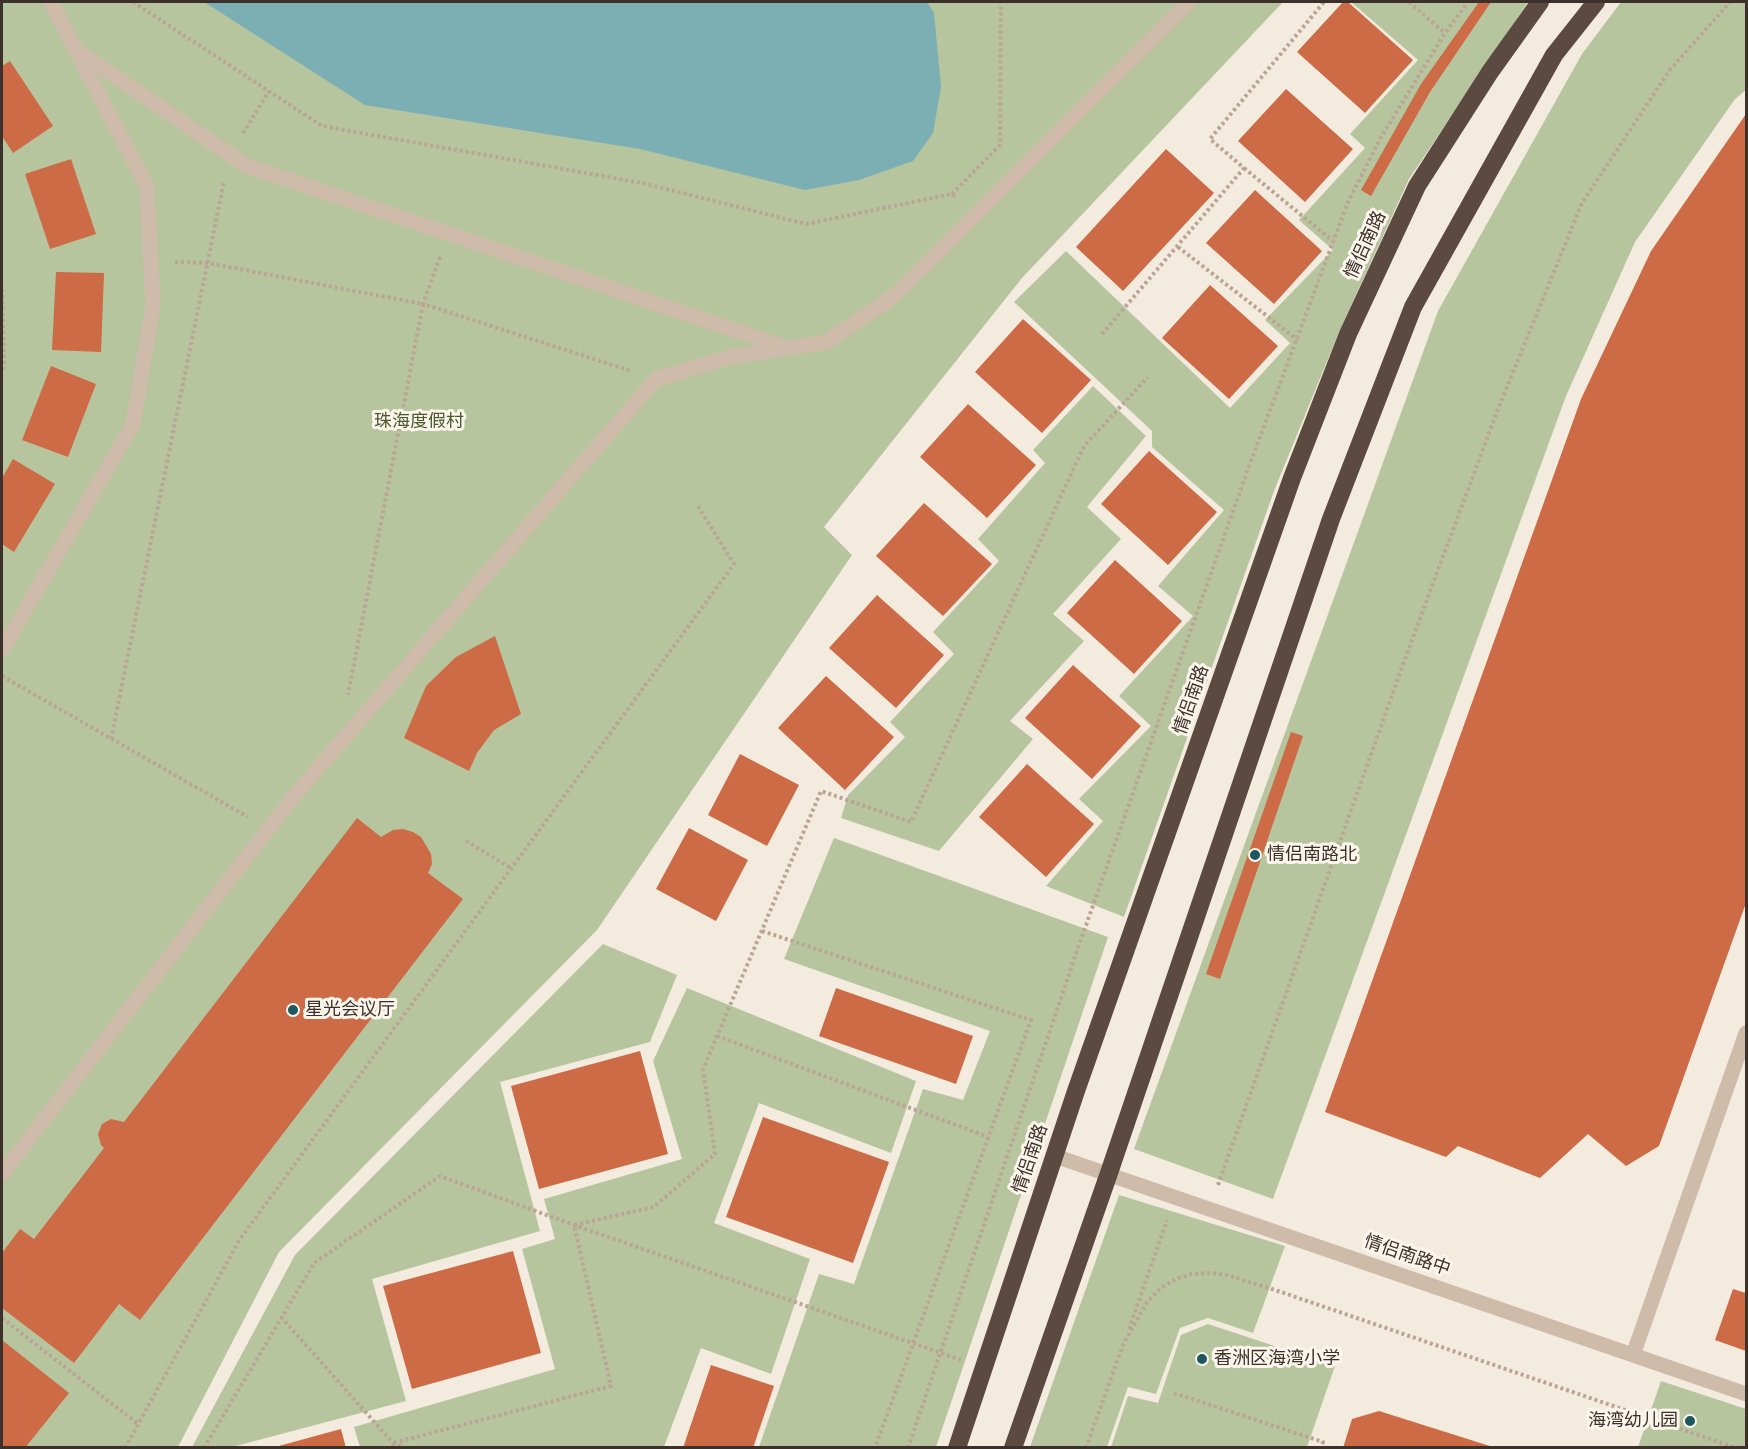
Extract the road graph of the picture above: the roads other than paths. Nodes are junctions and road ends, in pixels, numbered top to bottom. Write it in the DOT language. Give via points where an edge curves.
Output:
graph roads {
  1 [pos="51,2"];
  2 [pos="1189,2"];
  3 [pos="1540,2"];
  4 [pos="1596,2"];
  5 [pos="76,50"];
  6 [pos="788,348"];
  7 [pos="2,650"];
  8 [pos="1746,1033"];
  9 [pos="1055,1156"];
  10 [pos="1109,1173"];
  11 [pos="2,1174"];
  12 [pos="1634,1355"];
  13 [pos="1746,1394"];
  14 [pos="957,1448"];
  15 [pos="1013,1448"];
  1 -- 5 [label="street"];
  2 -- 6 [label="street" via="894,296 827,342"];
  3 -- 9 [label="highway, 情侣南路" via="1417,186 1348,334 1289,486"];
  4 -- 10 [label="highway" via="1554,55 1413,307 1331,519"];
  5 -- 6 [label="street" via="247,166"];
  5 -- 7 [label="street" via="147,187 153,305 133,424"];
  6 -- 11 [label="street" via="730,357 656,379 293,797"];
  8 -- 12 [label="street"];
  9 -- 10 [label="street, 情侣南路中"];
  9 -- 14 [label="highway, 情侣南路"];
  10 -- 12 [label="street, 情侣南路中"];
  10 -- 15 [label="highway"];
  12 -- 13 [label="street, 情侣南路中"];
}
